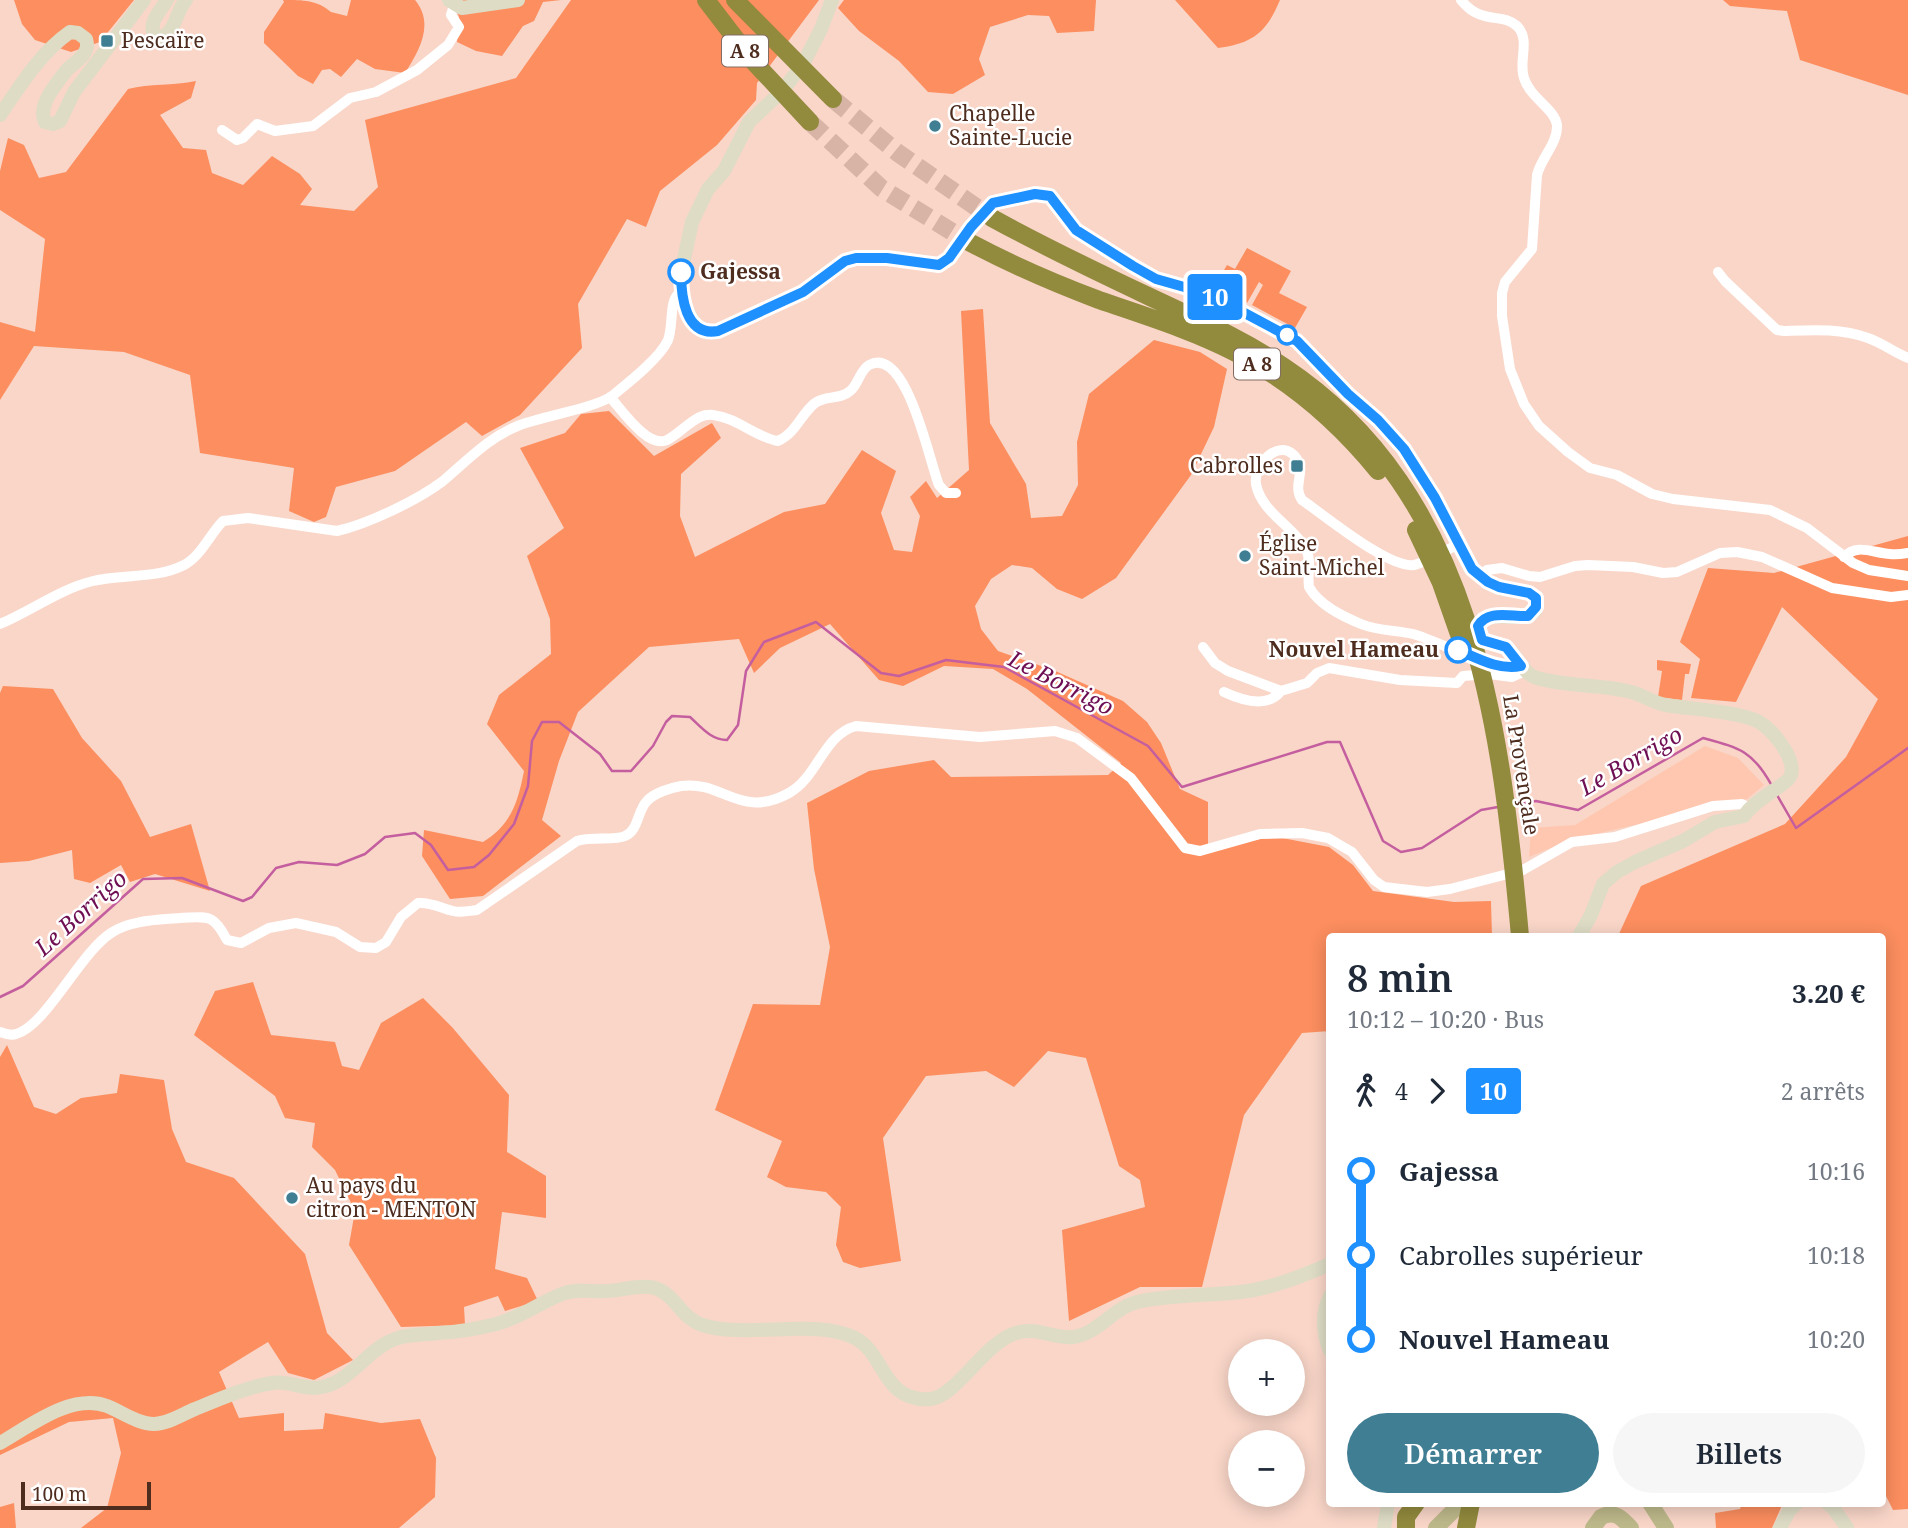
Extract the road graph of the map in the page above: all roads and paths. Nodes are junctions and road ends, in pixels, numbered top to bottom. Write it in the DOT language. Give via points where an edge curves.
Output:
graph roads {
  1 [pos="144,0"];
  2 [pos="167,0"];
  3 [pos="187,0"];
  4 [pos="518,0"];
  5 [pos="706,0"];
  6 [pos="735,0"];
  7 [pos="832,0"];
  8 [pos="1461,0"];
  9 [pos="451,2"];
  10 [pos="833,99"];
  11 [pos="0,115"];
  12 [pos="810,122"];
  13 [pos="222,130"];
  14 [pos="992,218"];
  15 [pos="967,241"];
  16 [pos="1718,272"];
  17 [pos="682,292"];
  18 [pos="1908,358"];
  19 [pos="610,397"];
  20 [pos="956,493"];
  21 [pos="1455,545"];
  22 [pos="1908,553"];
  23 [pos="1844,557"];
  24 [pos="1479,576"];
  25 [pos="1908,576"];
  26 [pos="1908,594"];
  27 [pos="1456,606"];
  28 [pos="0,624"];
  29 [pos="1203,647"];
  30 [pos="1523,668"];
  31 [pos="1281,691"];
  32 [pos="1224,692"];
  33 [pos="1754,803"];
  34 [pos="1508,933"];
  35 [pos="1520,933"];
  36 [pos="1580,933"];
  37 [pos="0,1032"];
  38 [pos="1326,1266"];
  39 [pos="1326,1303"];
  40 [pos="1326,1332"];
  41 [pos="0,1443"];
  42 [pos="1387,1507"];
  43 [pos="1413,1507"];
  44 [pos="1459,1507"];
  45 [pos="1470,1507"];
  46 [pos="1482,1507"];
  47 [pos="1653,1507"];
  48 [pos="1793,1507"];
  49 [pos="1832,1507"];
  50 [pos="1782,1526"];
  51 [pos="1629,1527"];
  52 [pos="1384,1528"];
  53 [pos="1406,1528"];
  54 [pos="1436,1528"];
  55 [pos="1466,1528"];
  56 [pos="1478,1528"];
  57 [pos="1593,1528"];
  58 [pos="1666,1528"];
  59 [pos="1847,1528"];
  1 -- 11 [label="street" via="74,92 60,121 45,122 43,106 66,71 85,53 86,39 78,33 70,32 59,40"];
  2 -- 3 [label="street" via="152,25 156,37 168,35"];
  4 -- 9 [label="street" via="469,8"];
  5 -- 12 [label="highway, A 8"];
  6 -- 10 [label="highway, A 8"];
  7 -- 17 [label="street" via="803,64 749,122 724,171 702,198 688,235"];
  8 -- 23 [label="street" via="1479,16 1516,24 1523,33 1524,79 1557,125 1537,175 1532,249 1505,282 1502,293 1510,369 1524,404 1547,434 1590,468 1661,496 1770,510 1799,523"];
  9 -- 13 [label="street" via="450,15 458,27 455,35 410,74 376,92 350,97 313,126 275,131 257,124 237,140"];
  14 -- 27 [label="highway, La Provençale / A 8" via="1233,337 1317,392 1368,440 1407,492 1437,545"];
  15 -- 27 [label="highway, La Provençale / A 8" via="1052,282 1218,344 1305,397 1349,438 1390,488"];
  16 -- 18 [label="street" via="1777,330 1854,334"];
  17 -- 19 [label="street" via="673,298 673,325 664,348"];
  17 -- 21 [label="street" via="696,327 718,331 803,292 845,261 887,258 939,265 993,203 1046,195 1076,230 1133,266 1156,279 1209,294 1297,341 1397,440 1426,482"];
  19 -- 20 [label="street" via="656,442 665,441 704,415 727,418 778,441 789,435 819,400 850,391 866,367 880,364 910,394 939,485 946,493"];
  19 -- 28 [label="street" via="503,432 428,492 352,528 325,531 232,518 223,521 185,564 74,587"];
  21 -- 24 [label="street"];
  21 -- 30 [label="street" via="1416,565 1382,556 1302,500 1297,489 1300,468 1294,455 1278,451 1260,464 1258,492 1305,547 1309,587 1324,604 1362,625 1415,634 1497,666"];
  22 -- 23 [label="street" via="1854,550"];
  23 -- 25 [label="street" via="1870,570"];
  24 -- 26 [label="street" via="1502,568 1540,577 1588,565 1677,572 1720,553 1737,552 1762,556 1832,588 1891,597"];
  24 -- 30 [label="street" via="1536,598 1536,607 1528,616 1489,617 1478,626 1482,640 1506,647"];
  27 -- 34 [label="highway, La Provençale / A 8" via="1486,748"];
  27 -- 35 [label="highway, La Provençale / A 8" via="1482,670 1496,739"];
  29 -- 31 [label="street" via="1228,671"];
  30 -- 31 [label="street" via="1512,677 1463,676 1457,683 1329,668 1307,683"];
  30 -- 33 [label="street" via="1532,677 1556,683 1634,692 1661,705 1755,720 1784,748 1791,776"];
  31 -- 32 [label="street" via="1267,701 1252,702"];
  33 -- 36 [label="street" via="1744,816 1715,822 1617,872 1603,884"];
  33 -- 37 [label="street" via="1713,806 1615,836 1572,842 1523,870 1427,892 1384,887 1352,852 1328,838 1302,833 1260,834 1200,850 1185,848 1131,778 1077,738 1055,731 980,737 856,726 835,737 808,776 789,792 746,803 711,789 683,786 666,790 648,800 628,835 577,841 477,910 452,911 418,903 376,948 360,947 337,932 296,923 269,928 241,943 227,940 218,922 209,917 122,927 90,954 27,1029 14,1035"];
  38 -- 41 [label="street" via="1251,1291 1135,1303 1076,1337 1019,1332 981,1355 962,1378 930,1399 903,1393 856,1338 822,1329 703,1325 669,1295 646,1286 605,1292 576,1290 496,1324 394,1339 326,1387 272,1383 160,1424 149,1424 104,1404 72,1404"];
  39 -- 40 [label="street"];
  42 -- 52 [label="street"];
  43 -- 53 [label="highway" via="1406,1517"];
  44 -- 54 [label="main road"];
  45 -- 55 [label="highway"];
  46 -- 56 [label="highway"];
  47 -- 58 [label="main road"];
  48 -- 50 [label="street"];
  49 -- 59 [label="street"];
  51 -- 57 [label="main road" via="1618,1516 1608,1514"];
}
